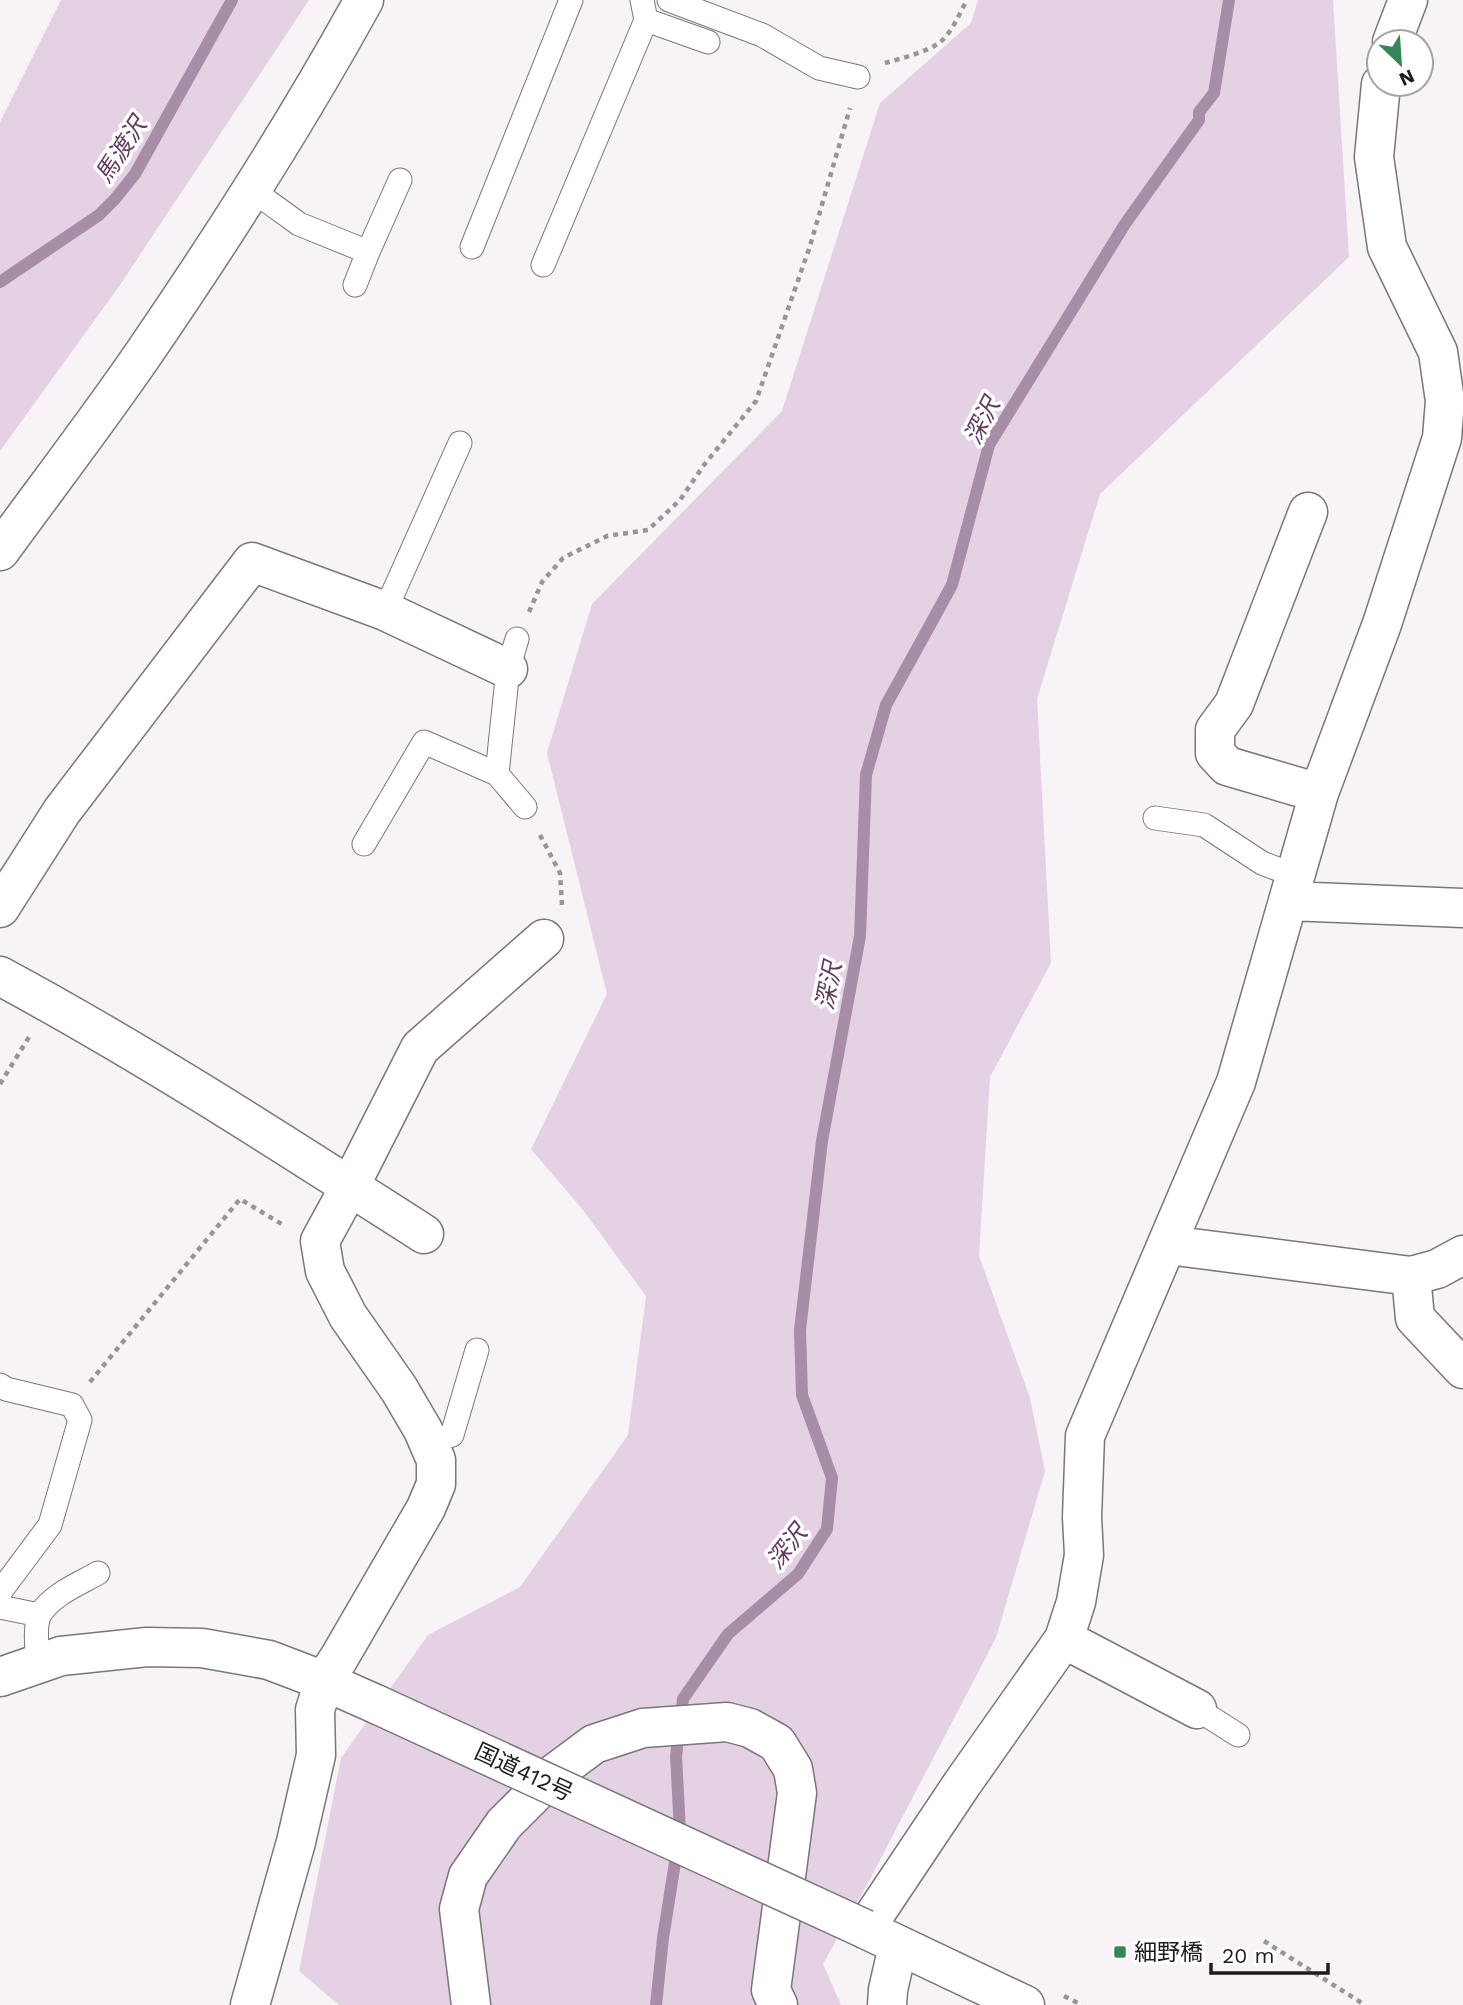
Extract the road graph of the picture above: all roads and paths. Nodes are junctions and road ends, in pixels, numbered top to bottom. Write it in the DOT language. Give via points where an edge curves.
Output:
graph roads {
  1 [pos="364,0"];
  2 [pos="571,0"];
  3 [pos="669,0"];
  4 [pos="967,0"];
  5 [pos="1408,0"];
  6 [pos="644,10"];
  7 [pos="1397,28"];
  8 [pos="708,42"];
  9 [pos="858,77"];
  10 [pos="1380,98"];
  11 [pos="400,180"];
  12 [pos="252,190"];
  13 [pos="472,247"];
  14 [pos="368,252"];
  15 [pos="543,265"];
  16 [pos="355,285"];
  17 [pos="1454,405"];
  18 [pos="460,443"];
  19 [pos="1290,531"];
  20 [pos="0,551"];
  21 [pos="385,611"];
  22 [pos="513,654"];
  23 [pos="497,774"];
  24 [pos="1319,793"];
  25 [pos="525,807"];
  26 [pos="1155,818"];
  27 [pos="364,844"];
  28 [pos="1293,889"];
  29 [pos="0,908"];
  30 [pos="1463,908"];
  31 [pos="544,939"];
  32 [pos="0,976"];
  33 [pos="8,1071"];
  34 [pos="0,1084"];
  35 [pos="350,1186"];
  36 [pos="424,1234"];
  37 [pos="320,1241"];
  38 [pos="1168,1245"];
  39 [pos="1463,1255"];
  40 [pos="1411,1276"];
  41 [pos="477,1350"];
  42 [pos="1463,1369"];
  43 [pos="0,1385"];
  44 [pos="83,1390"];
  45 [pos="429,1442"];
  46 [pos="99,1573"];
  47 [pos="0,1592"];
  48 [pos="0,1607"];
  49 [pos="39,1615"];
  50 [pos="1064,1639"];
  51 [pos="38,1664"];
  52 [pos="0,1677"];
  53 [pos="324,1681"];
  54 [pos="1197,1709"];
  55 [pos="1238,1735"];
  56 [pos="865,1928"];
  57 [pos="1264,1941"];
  58 [pos="898,1946"];
  59 [pos="250,2005"];
  60 [pos="471,2005"];
  61 [pos="778,2005"];
  62 [pos="887,2005"];
  63 [pos="1025,2005"];
  64 [pos="1365,2005"];
  1 -- 12 [label="main road"];
  2 -- 13 [label="lane"];
  3 -- 9 [label="lane" via="762,35 819,68"];
  4 -- 9 [label="path" via="939,43 861,71"];
  5 -- 7 [label="main road"];
  6 -- 8 [label="lane"];
  6 -- 15 [label="lane"];
  9 -- 22 [label="path" via="810,246 756,401 680,500 648,530 607,536 563,558 541,582"];
  10 -- 17 [label="main road" via="1374,157 1387,247 1438,352"];
  11 -- 14 [label="lane"];
  12 -- 14 [label="lane" via="299,224"];
  12 -- 20 [label="main road" via="144,354"];
  14 -- 16 [label="lane"];
  17 -- 24 [label="main road" via="1378,637"];
  18 -- 21 [label="lane"];
  19 -- 24 [label="main road" via="1230,670 1234,704 1215,730 1215,753 1227,766"];
  21 -- 22 [label="main road"];
  21 -- 29 [label="main road" via="252,562 62,811"];
  22 -- 23 [label="lane"];
  23 -- 25 [label="lane"];
  23 -- 27 [label="lane" via="425,742"];
  24 -- 28 [label="main road"];
  25 -- 31 [label="path" via="560,873 563,913"];
  26 -- 28 [label="lane" via="1204,825"];
  28 -- 30 [label="main road"];
  28 -- 38 [label="main road" via="1236,1082"];
  31 -- 35 [label="main road" via="420,1048"];
  32 -- 35 [label="main road"];
  33 -- 34 [label="path"];
  35 -- 36 [label="main road"];
  35 -- 37 [label="main road"];
  37 -- 44 [label="path" via="299,1234 240,1199"];
  37 -- 45 [label="main road" via="325,1271 348,1316"];
  38 -- 40 [label="main road"];
  38 -- 50 [label="main road" via="1086,1436 1084,1555"];
  39 -- 40 [label="main road"];
  40 -- 42 [label="main road" via="1415,1318"];
  41 -- 45 [label="lane" via="452,1435"];
  43 -- 47 [label="lane" via="72,1405 80,1420 50,1525"];
  45 -- 53 [label="main road" via="436,1460 436,1484 426,1508"];
  46 -- 49 [label="lane" via="59,1594"];
  48 -- 49 [label="lane"];
  49 -- 51 [label="lane"];
  50 -- 54 [label="main road"];
  50 -- 56 [label="main road"];
  51 -- 52 [label="main road, 国道412号"];
  51 -- 53 [label="main road, 国道412号" via="61,1656 147,1647 202,1648 269,1660"];
  53 -- 56 [label="main road, 国道412号, bridge"];
  53 -- 59 [label="main road" via="315,1710 316,1755"];
  54 -- 55 [label="lane"];
  56 -- 58 [label="main road, 国道412号"];
  57 -- 64 [label="path"];
  58 -- 62 [label="main road"];
  58 -- 63 [label="main road, 国道412号"];
  60 -- 61 [label="main road" via="459,1909 468,1876 504,1824 555,1773 594,1744 643,1728 727,1722 777,1743 793,1769 797,1793 771,1990"];
}
